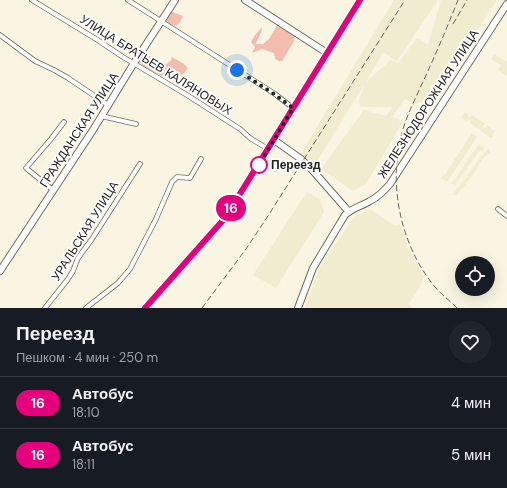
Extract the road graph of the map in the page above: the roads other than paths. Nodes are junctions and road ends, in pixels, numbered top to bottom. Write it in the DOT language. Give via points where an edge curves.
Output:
graph roads {
  1 [pos="32,0"];
  2 [pos="128,0"];
  3 [pos="175,0"];
  4 [pos="245,0"];
  5 [pos="360,0"];
  6 [pos="507,4"];
  7 [pos="161,21"];
  8 [pos="0,34"];
  9 [pos="328,52"];
  10 [pos="134,63"];
  11 [pos="108,105"];
  12 [pos="293,108"];
  13 [pos="101,116"];
  14 [pos="64,122"];
  15 [pos="136,124"];
  16 [pos="274,140"];
  17 [pos="268,149"];
  18 [pos="201,159"];
  19 [pos="140,164"];
  20 [pos="53,190"];
  21 [pos="498,209"];
  22 [pos="349,212"];
  23 [pos="507,216"];
  24 [pos="0,271"];
  25 [pos="45,308"];
  26 [pos="86,308"];
  27 [pos="145,308"];
  28 [pos="298,308"];
  1 -- 10 [label="street, УЛИЦА БРАТЬЕВ КАЛЯНОВЫХ"];
  2 -- 7 [label="street"];
  3 -- 7 [label="street, ГРАЖДАНСКАЯ УЛИЦА"];
  4 -- 9 [label="street"];
  5 -- 9 [label="street"];
  6 -- 22 [label="street, ЖЕЛЕЗНОДОРОЖНАЯ УЛИЦА" via="390,184 378,196"];
  7 -- 10 [label="street, ГРАЖДАНСКАЯ УЛИЦА"];
  7 -- 12 [label="street"];
  8 -- 11 [label="street" via="35,60"];
  9 -- 12 [label="street"];
  10 -- 11 [label="street, ГРАЖДАНСКАЯ УЛИЦА"];
  10 -- 17 [label="street, УЛИЦА БРАТЬЕВ КАЛЯНОВЫХ" via="227,120"];
  11 -- 13 [label="street, ГРАЖДАНСКАЯ УЛИЦА"];
  12 -- 16 [label="street"];
  13 -- 15 [label="street"];
  13 -- 20 [label="street, ГРАЖДАНСКАЯ УЛИЦА"];
  14 -- 20 [label="street" via="26,168"];
  16 -- 17 [label="street"];
  16 -- 22 [label="street" via="301,159"];
  17 -- 27 [label="street" via="225,218"];
  18 -- 26 [label="street" via="190,178 177,177 172,182 130,269 118,284"];
  19 -- 25 [label="street, УРАЛЬСКАЯ УЛИЦА" via="78,258 68,279"];
  20 -- 24 [label="street, ГРАЖДАНСКАЯ УЛИЦА"];
  21 -- 23 [label="street"];
  22 -- 28 [label="street, ЖЕЛЕЗНОДОРОЖНАЯ УЛИЦА" via="313,268"];
}
